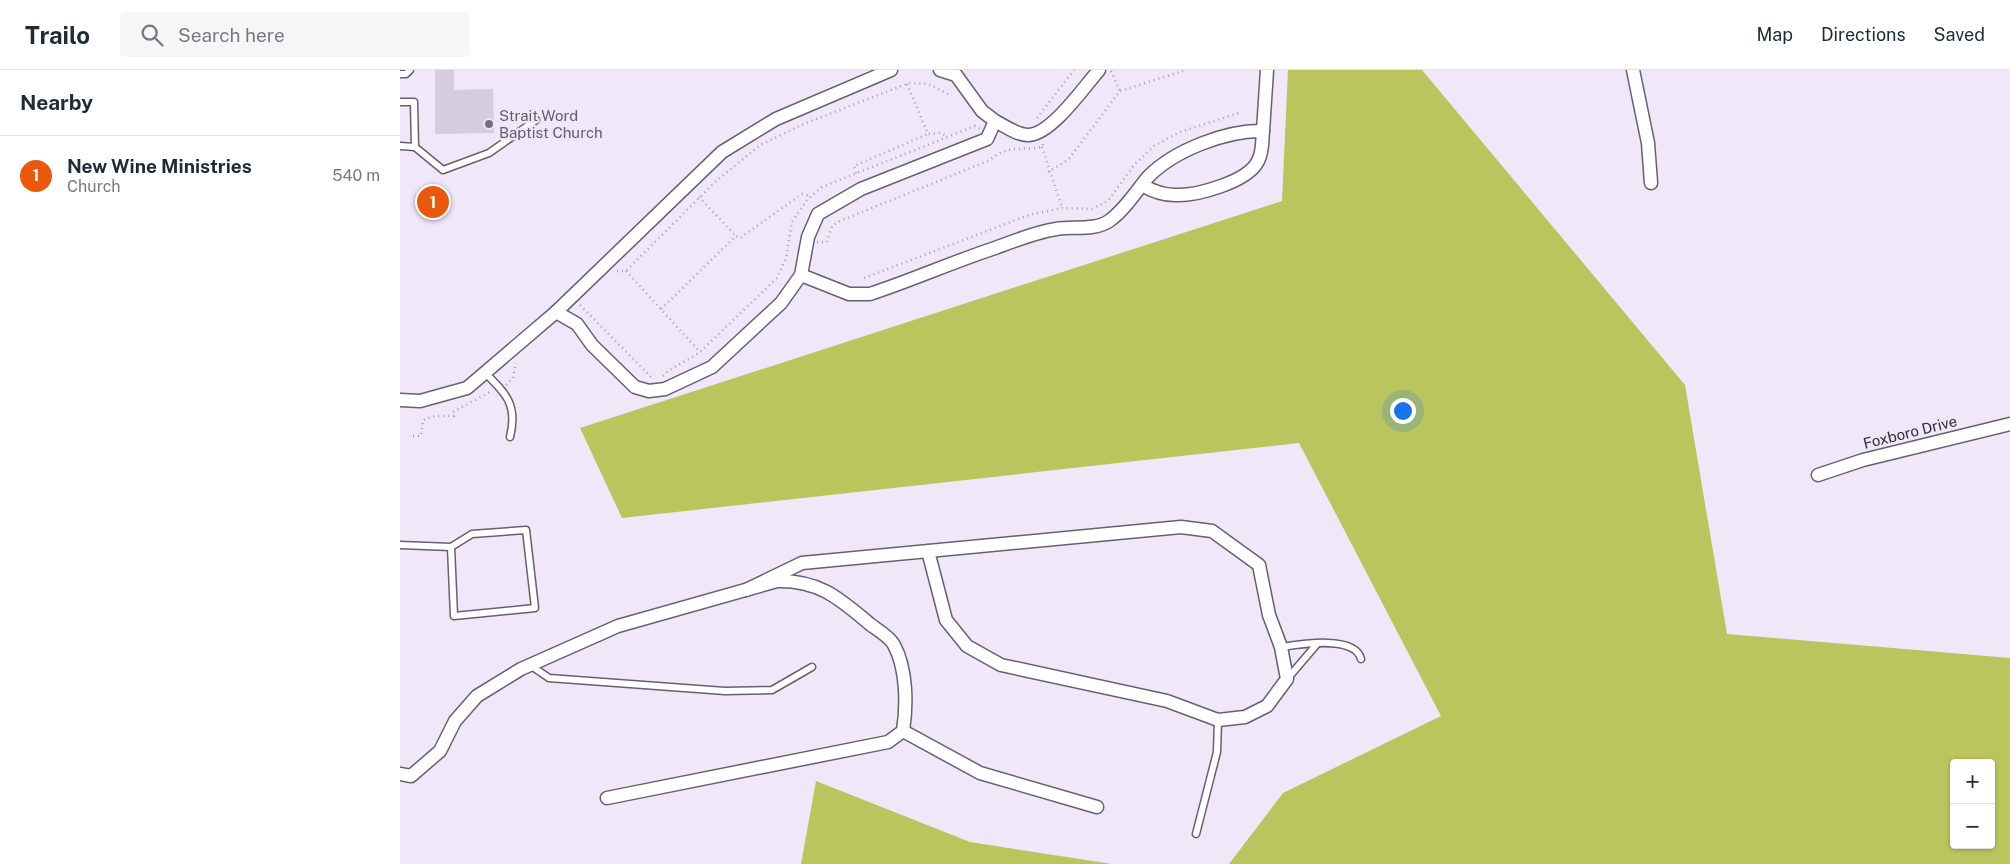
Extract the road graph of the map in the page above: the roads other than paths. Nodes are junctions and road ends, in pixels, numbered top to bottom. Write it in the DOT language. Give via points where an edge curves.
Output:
graph roads {
  1 [pos="410,70"];
  2 [pos="891,70"];
  3 [pos="940,70"];
  4 [pos="1099,70"];
  5 [pos="1266,70"];
  6 [pos="1633,70"];
  7 [pos="400,74"];
  8 [pos="400,102"];
  9 [pos="536,120"];
  10 [pos="995,121"];
  11 [pos="1263,131"];
  12 [pos="400,146"];
  13 [pos="415,147"];
  14 [pos="1651,183"];
  15 [pos="1142,185"];
  16 [pos="802,275"];
  17 [pos="556,312"];
  18 [pos="484,372"];
  19 [pos="400,400"];
  20 [pos="2010,424"];
  21 [pos="510,437"];
  22 [pos="1818,475"];
  23 [pos="400,545"];
  24 [pos="452,547"];
  25 [pos="928,551"];
  26 [pos="746,590"];
  27 [pos="1317,644"];
  28 [pos="1282,647"];
  29 [pos="1362,659"];
  30 [pos="530,665"];
  31 [pos="812,667"];
  32 [pos="1287,679"];
  33 [pos="1218,720"];
  34 [pos="903,731"];
  35 [pos="400,774"];
  36 [pos="607,798"];
  37 [pos="1097,807"];
  38 [pos="1196,834"];
  1 -- 7 [label="lane"];
  2 -- 17 [label="street" via="776,120 722,152"];
  3 -- 10 [label="street" via="956,75 982,111"];
  4 -- 10 [label="street" via="1053,122 1037,134 1026,136"];
  5 -- 11 [label="street"];
  6 -- 14 [label="street" via="1648,143"];
  8 -- 13 [label="lane" via="414,102"];
  9 -- 13 [label="lane" via="489,153 443,170"];
  10 -- 16 [label="street" via="987,139 861,189 818,214 808,237"];
  11 -- 15 [label="street" via="1248,130 1187,149 1164,162"];
  11 -- 15 [label="street" via="1258,162 1250,171 1224,185 1174,195 1154,192"];
  12 -- 13 [label="lane"];
  15 -- 16 [label="street" via="1106,223 1056,229 1016,240 870,294 849,294"];
  16 -- 17 [label="street" via="781,303 712,367 665,389 650,391 636,386 592,345 577,324"];
  17 -- 18 [label="street"];
  18 -- 19 [label="street" via="467,388 420,401"];
  18 -- 21 [label="lane" via="505,392 512,409 514,421"];
  20 -- 22 [label="street, Foxboro Drive" via="1863,460"];
  23 -- 24 [label="lane"];
  24 -- 24 [label="lane" via="454,616 535,608 526,530 472,534"];
  25 -- 26 [label="street" via="802,563"];
  25 -- 28 [label="street" via="1181,527 1212,530 1259,565 1269,615"];
  25 -- 33 [label="street" via="946,620 967,646 1001,665 1166,701"];
  26 -- 30 [label="street" via="618,626"];
  26 -- 34 [label="street" via="794,580 834,594 894,643 903,673"];
  27 -- 28 [label="lane"];
  27 -- 29 [label="lane" via="1353,647"];
  27 -- 32 [label="lane"];
  28 -- 32 [label="street"];
  30 -- 31 [label="lane" via="548,678 725,691 772,690"];
  30 -- 35 [label="street" via="477,696 455,720 440,751 411,776"];
  32 -- 33 [label="street" via="1268,706 1245,717"];
  33 -- 38 [label="lane" via="1216,752"];
  34 -- 36 [label="street" via="888,742"];
  34 -- 37 [label="street" via="980,773"];
}
